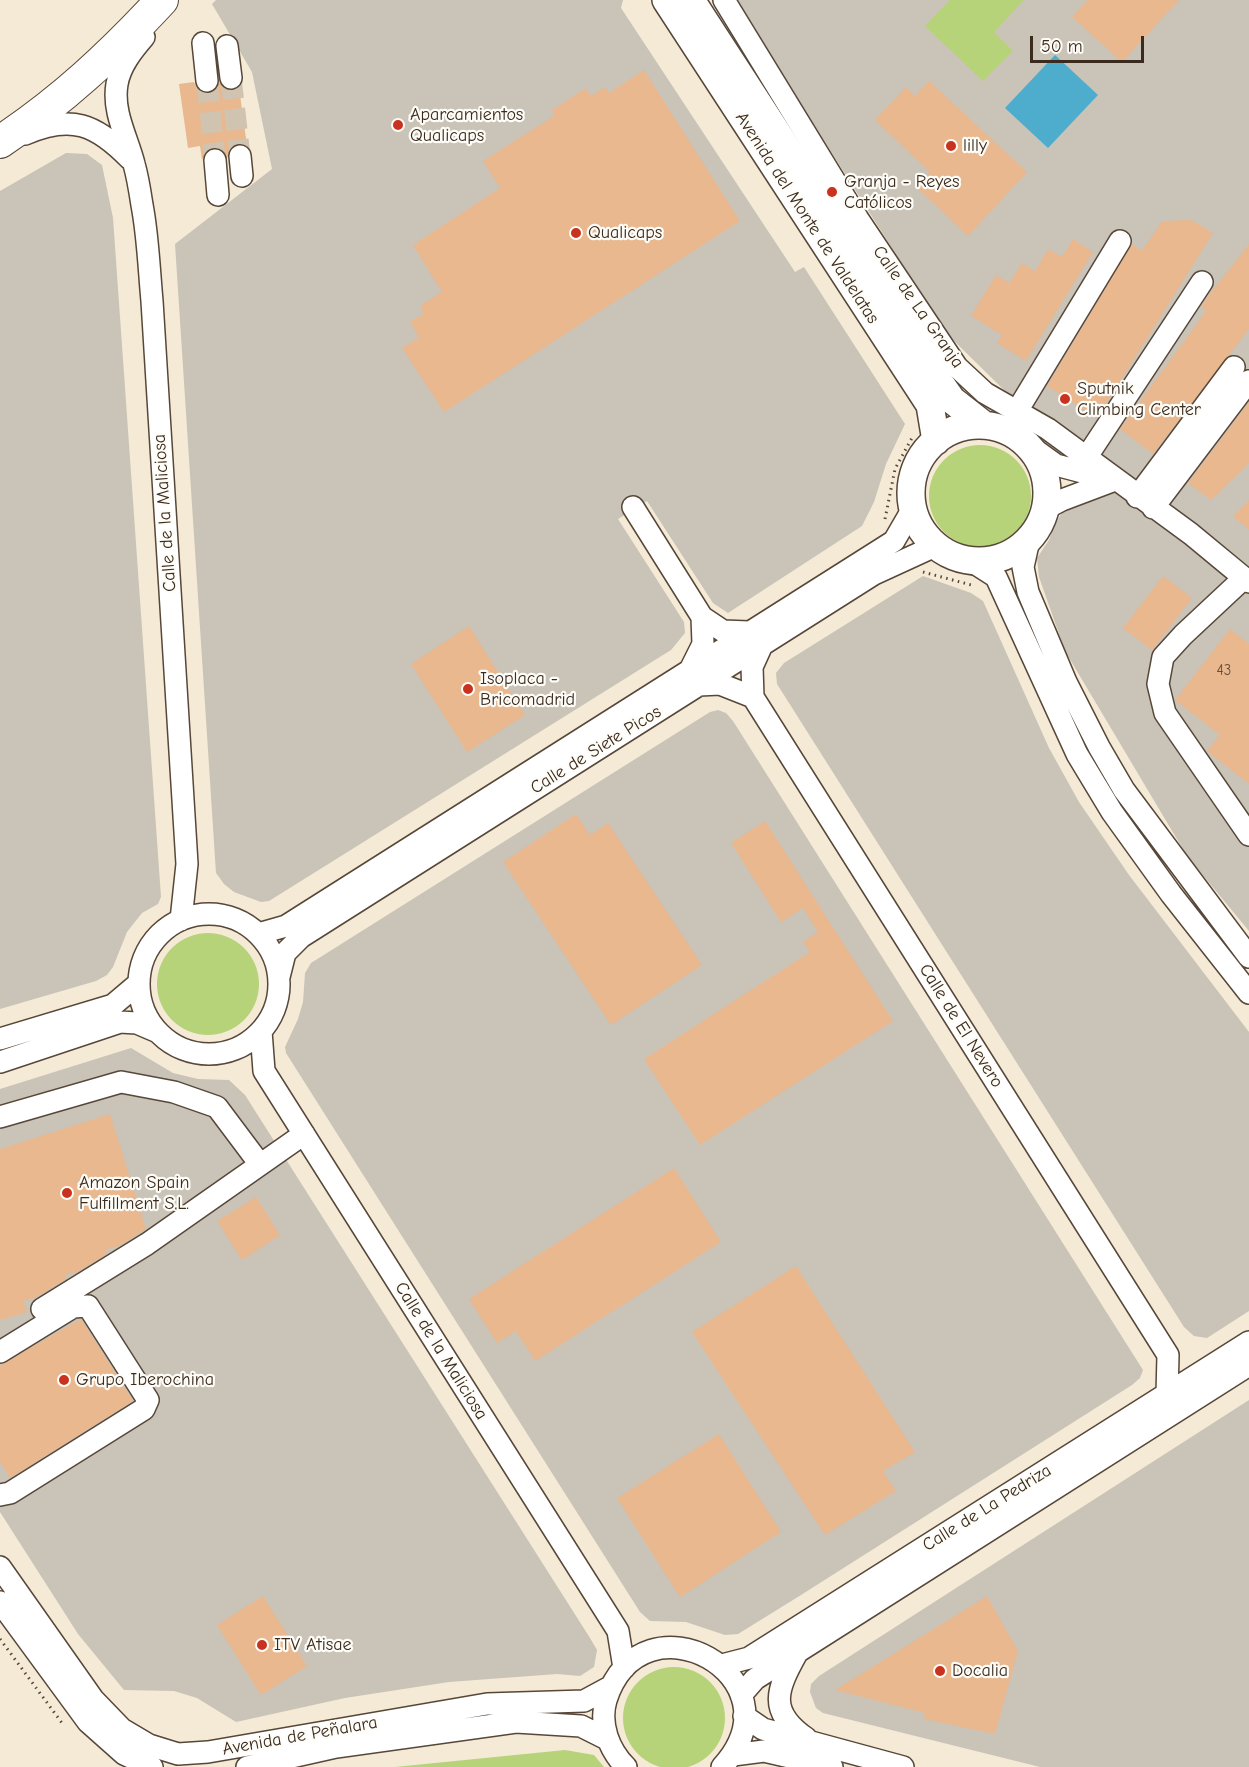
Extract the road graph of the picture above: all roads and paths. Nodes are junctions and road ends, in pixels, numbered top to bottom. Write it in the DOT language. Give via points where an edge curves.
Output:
graph roads {
  1 [pos="133,0"];
  2 [pos="162,0"];
  3 [pos="169,0"];
  4 [pos="666,0"];
  5 [pos="692,0"];
  6 [pos="724,0"];
  7 [pos="216,44"];
  8 [pos="219,79"];
  9 [pos="0,117"];
  10 [pos="0,144"];
  11 [pos="134,164"];
  12 [pos="858,219"];
  13 [pos="1120,241"];
  14 [pos="1202,282"];
  15 [pos="884,296"];
  16 [pos="1241,374"];
  17 [pos="1017,411"];
  18 [pos="984,425"];
  19 [pos="925,437"];
  20 [pos="1027,444"];
  21 [pos="1086,458"];
  22 [pos="1115,480"];
  23 [pos="1145,502"];
  24 [pos="633,507"];
  25 [pos="1045,509"];
  26 [pos="912,510"];
  27 [pos="1029,540"];
  28 [pos="935,546"];
  29 [pos="900,549"];
  30 [pos="971,561"];
  31 [pos="1247,580"];
  32 [pos="979,587"];
  33 [pos="702,617"];
  34 [pos="756,638"];
  35 [pos="694,678"];
  36 [pos="753,697"];
  37 [pos="1249,835"];
  38 [pos="188,864"];
  39 [pos="217,915"];
  40 [pos="181,920"];
  41 [pos="258,934"];
  42 [pos="1249,957"];
  43 [pos="279,977"];
  44 [pos="139,982"];
  45 [pos="1249,993"];
  46 [pos="261,1031"];
  47 [pos="158,1032"];
  48 [pos="0,1039"];
  49 [pos="219,1054"];
  50 [pos="0,1062"];
  51 [pos="264,1071"];
  52 [pos="0,1117"];
  53 [pos="304,1134"];
  54 [pos="259,1163"];
  55 [pos="0,1335"];
  56 [pos="1249,1342"];
  57 [pos="0,1352"];
  58 [pos="1168,1355"];
  59 [pos="1249,1365"];
  60 [pos="1211,1366"];
  61 [pos="1167,1394"];
  62 [pos="0,1495"];
  63 [pos="0,1567"];
  64 [pos="0,1602"];
  65 [pos="618,1631"];
  66 [pos="0,1639"];
  67 [pos="654,1650"];
  68 [pos="798,1651"];
  69 [pos="722,1665"];
  70 [pos="624,1668"];
  71 [pos="610,1687"];
  72 [pos="741,1695"];
  73 [pos="744,1716"];
  74 [pos="62,1723"];
  75 [pos="607,1739"];
  76 [pos="816,1745"];
  77 [pos="727,1761"];
  78 [pos="152,1767"];
  79 [pos="247,1767"];
  80 [pos="626,1767"];
  81 [pos="832,1767"];
  82 [pos="903,1767"];
  1 -- 9 [label="highway" via="85,50 22,104"];
  2 -- 10 [label="highway" via="87,77"];
  3 -- 11 [label="street, Calle de la Maliciosa" via="157,22 130,53 116,86 121,128"];
  4 -- 19 [label="main road, Avenida del Monte de Valdelatas" via="930,405"];
  5 -- 15 [label="main road, Avenida del Monte de Valdelatas"];
  6 -- 12 [label="street, Calle de La Granja"];
  7 -- 8 [label="street"];
  10 -- 11 [label="street" via="47,125 69,123 93,128 106,136"];
  11 -- 38 [label="street, Calle de la Maliciosa" via="143,209 152,301"];
  12 -- 15 [label="street"];
  12 -- 17 [label="street, Calle de La Granja" via="957,366 985,393"];
  13 -- 17 [label="street"];
  14 -- 21 [label="street"];
  15 -- 18 [label="main road, Avenida del Monte de Valdelatas" via="952,400"];
  16 -- 23 [label="street"];
  17 -- 21 [label="street, Calle de La Granja"];
  18 -- 19 [label="main road"];
  18 -- 20 [label="main road" via="1007,431"];
  19 -- 26 [label="main road" via="923,454 914,472"];
  19 -- 29 [label="path" via="895,469 890,487 884,522"];
  20 -- 22 [label="street" via="1056,465"];
  20 -- 25 [label="main road" via="1044,474"];
  21 -- 22 [label="street, Calle de La Granja"];
  22 -- 23 [label="street, Calle de La Granja"];
  22 -- 25 [label="street"];
  23 -- 31 [label="street, Calle de La Granja"];
  24 -- 33 [label="street"];
  25 -- 27 [label="main road"];
  26 -- 28 [label="main road" via="921,530"];
  26 -- 29 [label="street, Calle de Siete Picos"];
  27 -- 30 [label="main road" via="1002,557"];
  27 -- 42 [label="street" via="1023,567 1028,592 1099,747 1124,790"];
  28 -- 29 [label="street, Calle de Siete Picos"];
  28 -- 30 [label="main road"];
  29 -- 32 [label="path" via="911,567 921,572"];
  29 -- 34 [label="street, Calle de Siete Picos"];
  30 -- 45 [label="street" via="996,577 1077,754 1112,812"];
  31 -- 37 [label="street" via="1163,657 1158,684 1166,713"];
  33 -- 34 [label="street" via="723,631"];
  33 -- 35 [label="street" via="703,644"];
  34 -- 35 [label="street, Calle de Siete Picos"];
  34 -- 36 [label="street"];
  35 -- 36 [label="street"];
  35 -- 41 [label="street, Calle de Siete Picos" via="286,926"];
  35 -- 43 [label="street, Calle de Siete Picos" via="301,937 285,953"];
  36 -- 58 [label="street, Calle de El Nevero"];
  38 -- 39 [label="street, Calle de la Maliciosa" via="199,895"];
  38 -- 40 [label="street, Calle de la Maliciosa"];
  39 -- 40 [label="street"];
  39 -- 41 [label="street" via="246,924"];
  40 -- 44 [label="street" via="151,945 142,963"];
  41 -- 43 [label="street" via="268,946"];
  43 -- 46 [label="street" via="272,1015"];
  44 -- 47 [label="street" via="147,1018"];
  44 -- 48 [label="street" via="113,1005"];
  46 -- 49 [label="street" via="242,1046"];
  46 -- 51 [label="street, Calle de la Maliciosa"];
  47 -- 49 [label="street" via="186,1051"];
  47 -- 50 [label="street" via="137,1023 120,1022"];
  49 -- 51 [label="street"];
  51 -- 53 [label="street, Calle de la Maliciosa"];
  52 -- 54 [label="street" via="121,1082 174,1092 217,1107"];
  53 -- 54 [label="street"];
  53 -- 65 [label="street, Calle de la Maliciosa"];
  54 -- 55 [label="street" via="147,1244"];
  56 -- 60 [label="street, Calle de La Pedriza"];
  57 -- 62 [label="street" via="73,1307 88,1306 148,1400 144,1409 10,1493"];
  58 -- 60 [label="street" via="1187,1364"];
  58 -- 61 [label="street"];
  59 -- 68 [label="street, Calle de La Pedriza"];
  60 -- 61 [label="street, Calle de La Pedriza"];
  61 -- 69 [label="street, Calle de La Pedriza" via="749,1658"];
  63 -- 71 [label="street, Avenida de Peñalara" via="93,1699 122,1729 149,1745 178,1754 487,1704 584,1701"];
  64 -- 78 [label="street" via="88,1722 124,1754"];
  65 -- 67 [label="street, Calle de la Maliciosa"];
  65 -- 70 [label="street, Calle de la Maliciosa"];
  66 -- 74 [label="path"];
  67 -- 69 [label="street" via="678,1647 701,1652"];
  67 -- 70 [label="street"];
  68 -- 72 [label="street, Calle de La Pedriza" via="755,1678"];
  68 -- 76 [label="street" via="778,1694 780,1709 789,1726"];
  69 -- 72 [label="street"];
  70 -- 71 [label="street"];
  71 -- 75 [label="street" via="605,1704"];
  72 -- 73 [label="street"];
  73 -- 76 [label="street" via="763,1729"];
  73 -- 77 [label="street" via="741,1736"];
  75 -- 79 [label="street, Avenida de Peñalara" via="581,1726 516,1722 336,1747"];
  75 -- 80 [label="street"];
  76 -- 82 [label="street"];
  77 -- 81 [label="street" via="764,1750"];
}
